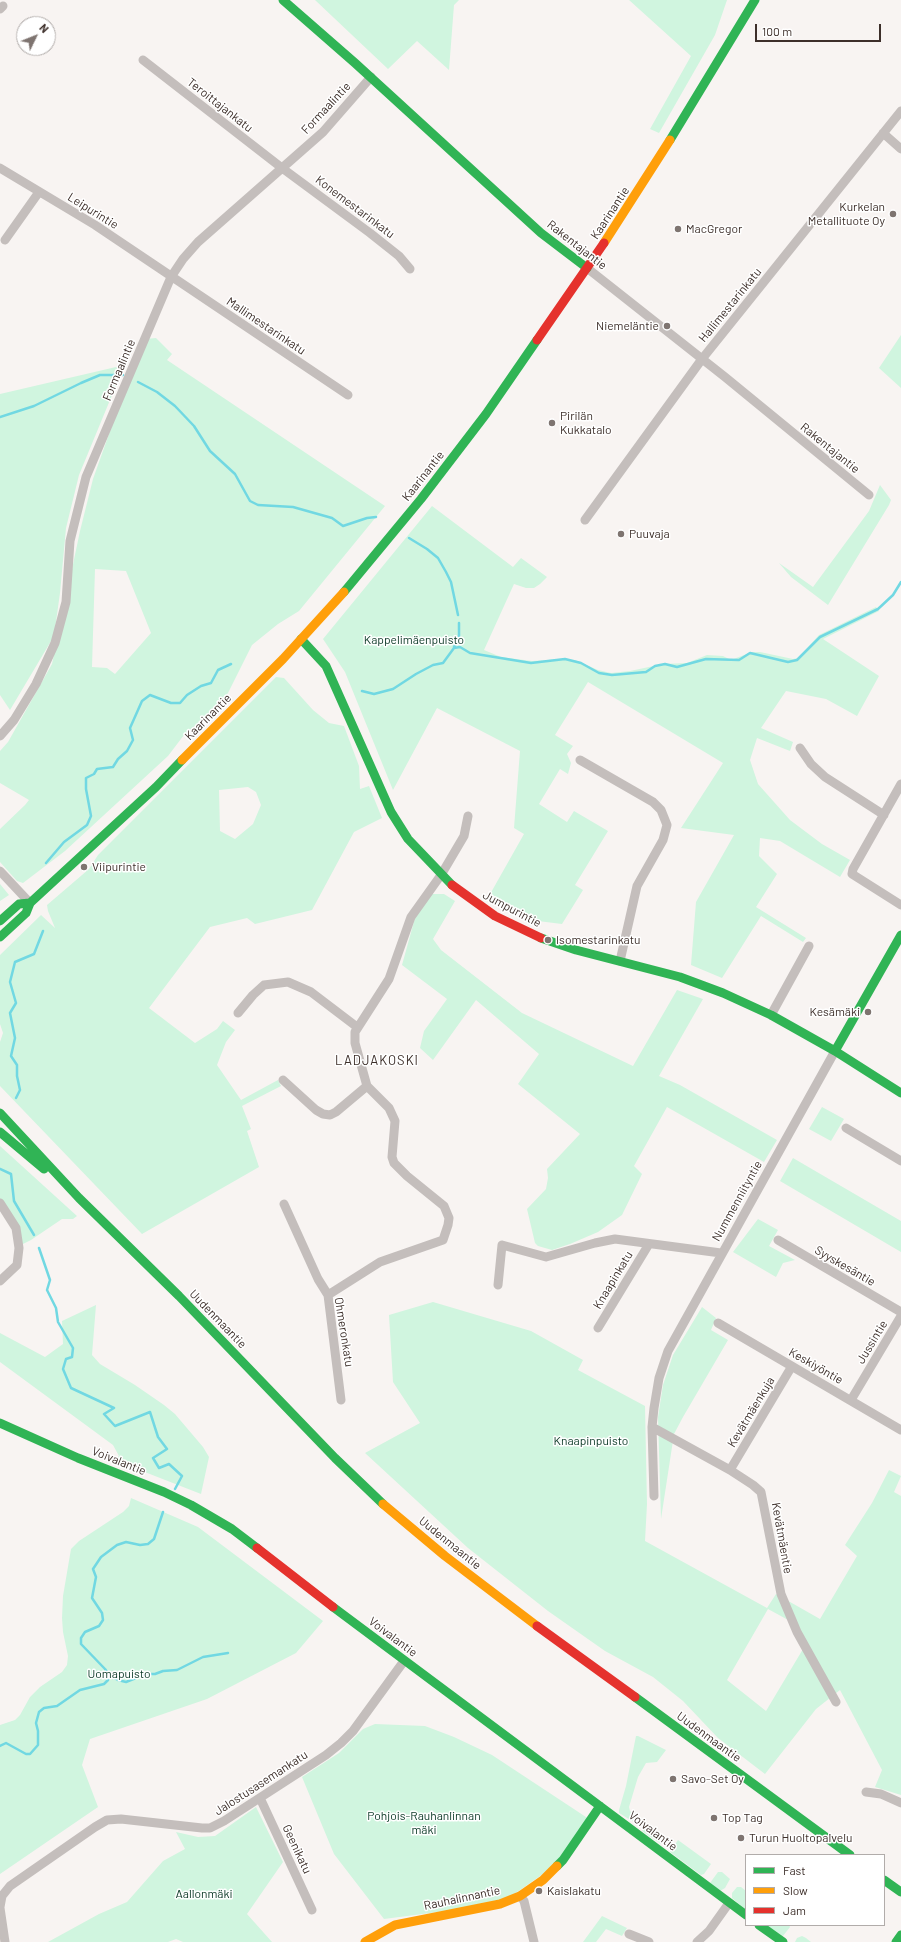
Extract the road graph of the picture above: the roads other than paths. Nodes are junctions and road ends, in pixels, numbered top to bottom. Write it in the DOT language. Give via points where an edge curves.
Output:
graph roads {
  1 [pos="283,0"];
  2 [pos="754,0"];
  3 [pos="143,60"];
  4 [pos="371,77"];
  5 [pos="901,110"];
  6 [pos="883,133"];
  7 [pos="901,149"];
  8 [pos="0,168"];
  9 [pos="282,168"];
  10 [pos="39,192"];
  11 [pos="5,240"];
  12 [pos="587,268"];
  13 [pos="410,269"];
  14 [pos="171,277"];
  15 [pos="702,359"];
  16 [pos="348,394"];
  17 [pos="869,496"];
  18 [pos="585,520"];
  19 [pos="301,639"];
  20 [pos="0,736"];
  21 [pos="800,748"];
  22 [pos="580,760"];
  23 [pos="901,784"];
  24 [pos="884,815"];
  25 [pos="468,816"];
  26 [pos="0,871"];
  27 [pos="443,871"];
  28 [pos="30,902"];
  29 [pos="901,905"];
  30 [pos="0,921"];
  31 [pos="901,935"];
  32 [pos="0,937"];
  33 [pos="809,946"];
  34 [pos="620,961"];
  35 [pos="238,1013"];
  36 [pos="771,1015"];
  37 [pos="357,1027"];
  38 [pos="835,1051"];
  39 [pos="283,1080"];
  40 [pos="901,1082"];
  41 [pos="367,1086"];
  42 [pos="898,1092"];
  43 [pos="0,1113"];
  44 [pos="846,1128"];
  45 [pos="0,1132"];
  46 [pos="901,1161"];
  47 [pos="79,1198"];
  48 [pos="0,1203"];
  49 [pos="284,1204"];
  50 [pos="778,1240"];
  51 [pos="649,1244"];
  52 [pos="721,1253"];
  53 [pos="0,1281"];
  54 [pos="498,1285"];
  55 [pos="328,1295"];
  56 [pos="901,1312"];
  57 [pos="901,1316"];
  58 [pos="718,1323"];
  59 [pos="598,1328"];
  60 [pos="792,1366"];
  61 [pos="341,1400"];
  62 [pos="851,1400"];
  63 [pos="0,1423"];
  64 [pos="652,1427"];
  65 [pos="901,1430"];
  66 [pos="730,1470"];
  67 [pos="654,1496"];
  68 [pos="404,1661"];
  69 [pos="836,1702"];
  70 [pos="866,1792"];
  71 [pos="260,1798"];
  72 [pos="901,1803"];
  73 [pos="600,1806"];
  74 [pos="849,1854"];
  75 [pos="885,1881"];
  76 [pos="901,1892"];
  77 [pos="520,1896"];
  78 [pos="729,1903"];
  79 [pos="0,1907"];
  80 [pos="312,1910"];
  81 [pos="745,1914"];
  82 [pos="760,1926"];
  83 [pos="629,1934"];
  84 [pos="901,1935"];
  85 [pos="5,1942"];
  86 [pos="365,1942"];
  87 [pos="534,1942"];
  88 [pos="649,1942"];
  89 [pos="697,1942"];
  90 [pos="783,1942"];
  91 [pos="896,1942"];
  1 -- 4 [label="street, Rakentajantie"];
  2 -- 12 [label="street, Kaarinantie" via="653,169"];
  3 -- 9 [label="street, Teroittajankatu"];
  4 -- 9 [label="street, Formaalintie" via="323,132"];
  4 -- 12 [label="street, Rakentajantie" via="541,233"];
  5 -- 6 [label="street, Hallimestarinkatu"];
  6 -- 7 [label="street"];
  6 -- 15 [label="street, Hallimestarinkatu"];
  8 -- 10 [label="street, Leipurintie"];
  9 -- 13 [label="street, Konemestarinkatu" via="370,233 399,256"];
  9 -- 14 [label="street, Formaalintie" via="198,242"];
  10 -- 11 [label="street"];
  10 -- 14 [label="street, Leipurintie" via="95,225"];
  12 -- 15 [label="street, Rakentajantie"];
  12 -- 19 [label="street, Kaarinantie" via="486,414 363,569"];
  14 -- 16 [label="street, Mallimestarinkatu"];
  14 -- 20 [label="street, Formaalintie" via="86,478 70,541 66,602 55,643 36,684 14,720"];
  15 -- 17 [label="street, Rakentajantie"];
  15 -- 18 [label="street, Hallimestarinkatu"];
  19 -- 27 [label="street, Jumpurintie" via="326,666 391,812 408,839"];
  19 -- 28 [label="street, Kaarinantie" via="156,787"];
  21 -- 24 [label="street" via="824,777"];
  22 -- 34 [label="street" via="653,802 661,810 667,825 663,840 637,886"];
  23 -- 24 [label="street"];
  24 -- 29 [label="street" via="852,874"];
  25 -- 27 [label="street" via="464,836"];
  26 -- 28 [label="street"];
  27 -- 34 [label="street, Jumpurintie" via="476,904 512,926 555,943"];
  27 -- 37 [label="street" via="411,917 389,979"];
  28 -- 30 [label="street, Kaarinantie" via="19,904"];
  28 -- 32 [label="street, Kaarinantie" via="26,913"];
  31 -- 38 [label="street, Nummenniityntie"];
  33 -- 36 [label="street"];
  34 -- 36 [label="street, Jumpurintie" via="701,984"];
  35 -- 37 [label="street" via="264,985 288,982 311,992"];
  36 -- 38 [label="street, Jumpurintie"];
  37 -- 41 [label="street" via="355,1043"];
  38 -- 42 [label="street, Jumpurintie"];
  38 -- 52 [label="street, Nummenniityntie"];
  39 -- 41 [label="street" via="316,1110 330,1115"];
  40 -- 42 [label="street"];
  41 -- 55 [label="street" via="393,1115 396,1128 392,1157 394,1163 444,1206 449,1218 448,1225 443,1240 380,1262"];
  43 -- 47 [label="street, Uudenmaantie"];
  44 -- 46 [label="street"];
  45 -- 47 [label="street, Uudenmaantie"];
  47 -- 74 [label="street, Uudenmaantie" via="389,1510 505,1602"];
  48 -- 53 [label="street" via="16,1228 19,1248 17,1265"];
  49 -- 55 [label="street, Ohmeronkatu" via="318,1279"];
  50 -- 56 [label="street, Syyskesäntie"];
  51 -- 52 [label="street"];
  51 -- 54 [label="street" via="605,1240 546,1257 502,1245"];
  51 -- 59 [label="street, Knaapinkatu"];
  52 -- 64 [label="street, Nummenniityntie" via="668,1351 659,1378"];
  55 -- 61 [label="street, Ohmeronkatu"];
  57 -- 62 [label="street, Jussintie"];
  58 -- 60 [label="street, Keskiyöntie"];
  60 -- 62 [label="street, Keskiyöntie"];
  60 -- 66 [label="street, Kevätmäenkuja"];
  62 -- 65 [label="street, Keskiyöntie"];
  63 -- 68 [label="street, Voivalantie" via="164,1492 215,1518"];
  64 -- 66 [label="street, Kevätmäentie"];
  64 -- 67 [label="street, Nummenniityntie"];
  66 -- 69 [label="street, Kevätmäentie" via="761,1492 781,1594 797,1632"];
  68 -- 71 [label="street, Jalostusasemankatu" via="347,1738 326,1756"];
  68 -- 73 [label="street, Voivalantie"];
  70 -- 72 [label="street" via="881,1794"];
  71 -- 79 [label="street, Jalostusasemankatu" via="210,1828 114,1818 100,1823 10,1886 2,1896"];
  71 -- 80 [label="street, Geenikatu"];
  73 -- 77 [label="street, Rauhalinnantie" via="563,1860 544,1880"];
  73 -- 78 [label="street, Voivalantie"];
  75 -- 76 [label="street"];
  77 -- 86 [label="street, Rauhalinnantie" via="500,1904 395,1925"];
  77 -- 87 [label="street" via="524,1901"];
  78 -- 81 [label="street, Voivalantie"];
  78 -- 89 [label="street"];
  79 -- 85 [label="street, Jalostusasemankatu"];
  82 -- 90 [label="street"];
  83 -- 88 [label="street"];
  84 -- 91 [label="street"];
}
